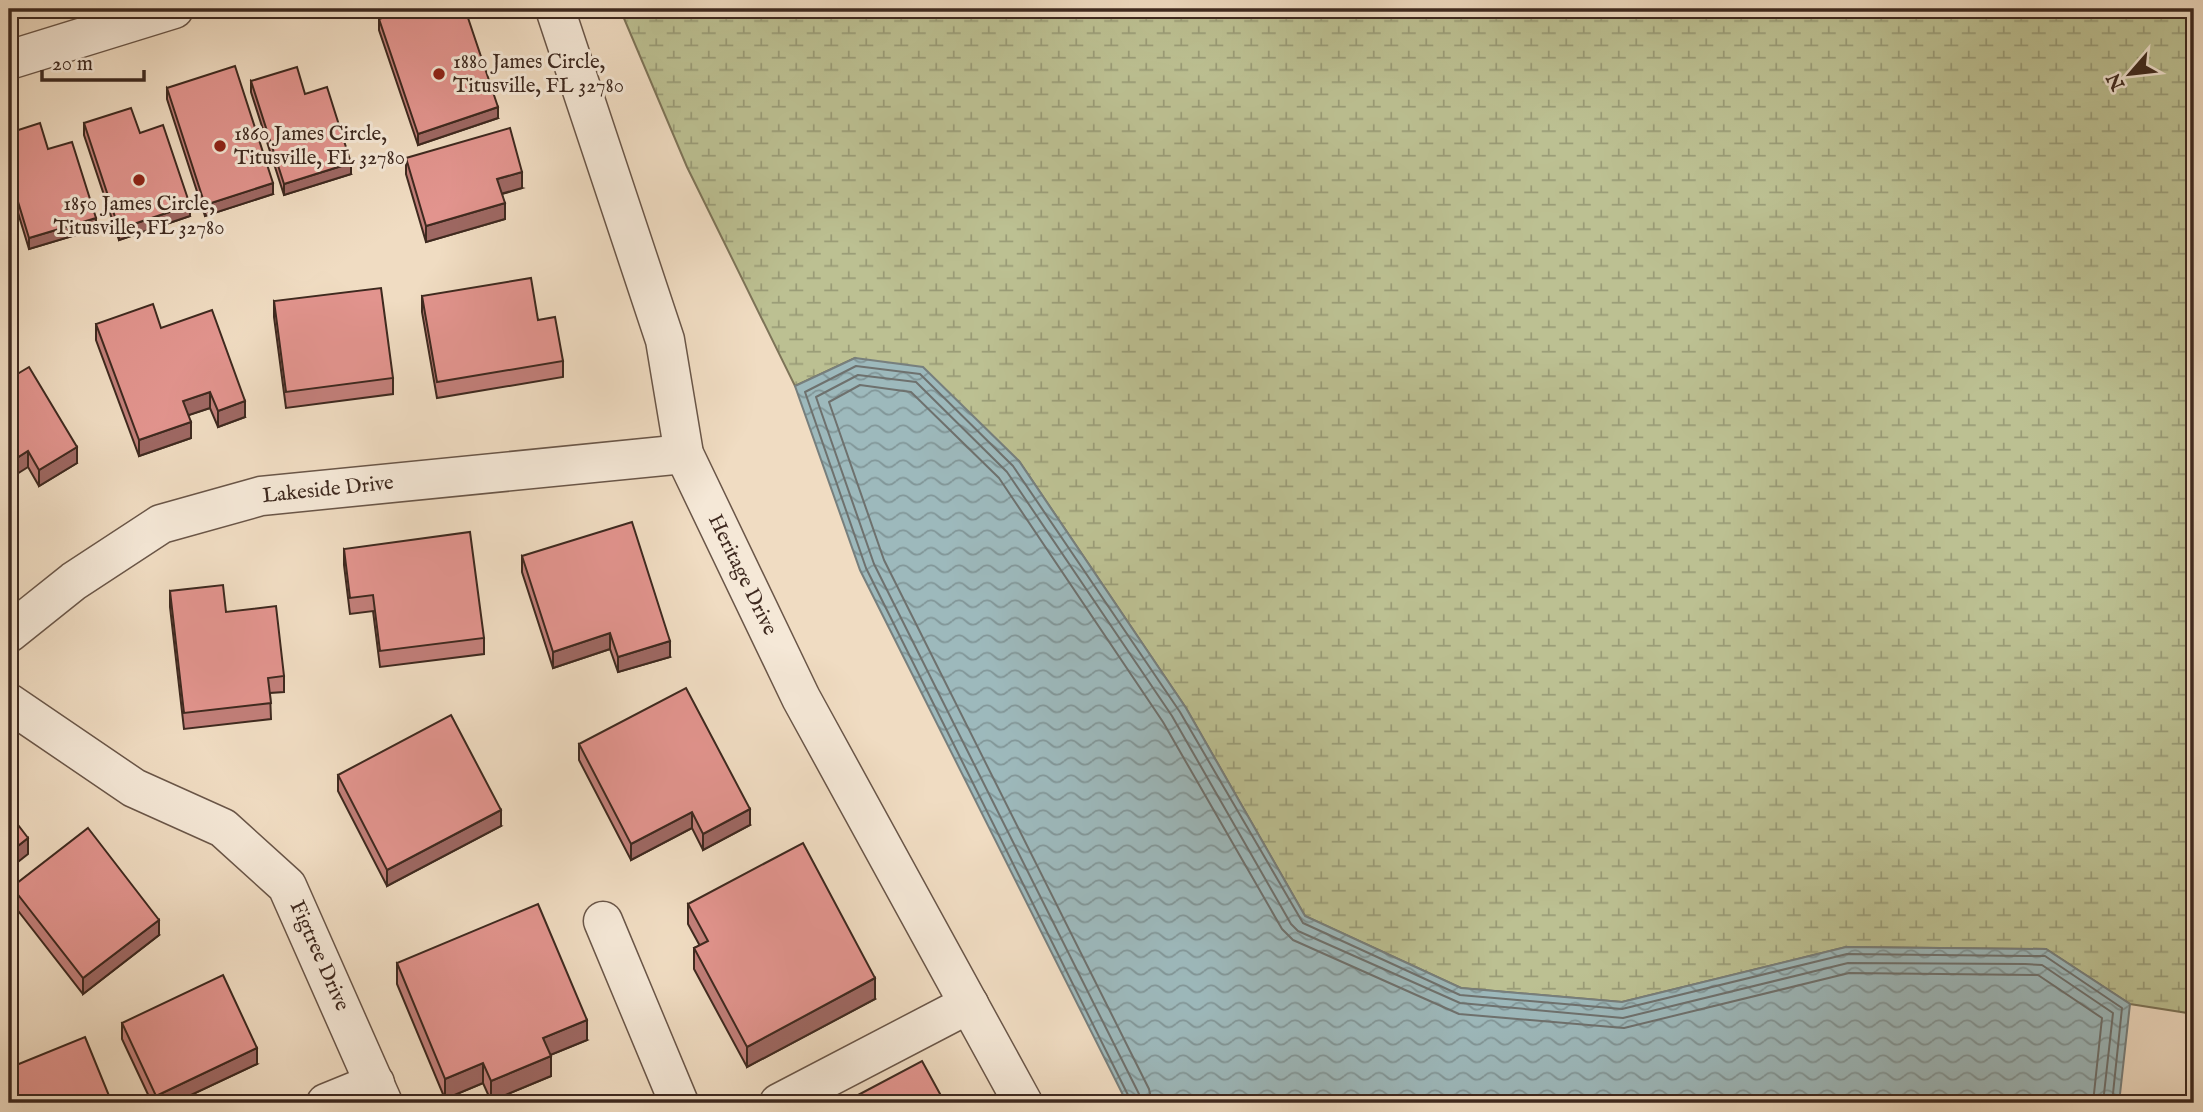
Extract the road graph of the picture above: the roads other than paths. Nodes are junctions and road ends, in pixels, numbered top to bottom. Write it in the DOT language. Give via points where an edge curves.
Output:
graph roads {
  1 [pos="174,9"];
  2 [pos="555,9"];
  3 [pos="9,60"];
  4 [pos="684,454"];
  5 [pos="9,633"];
  6 [pos="9,703"];
  7 [pos="603,921"];
  8 [pos="970,1004"];
  9 [pos="379,1093"];
  10 [pos="326,1103"];
  11 [pos="679,1103"];
  12 [pos="779,1103"];
  13 [pos="1023,1103"];
  1 -- 3 [label="street"];
  2 -- 4 [label="street, Heritage Drive" via="665,340"];
  4 -- 5 [label="street, Lakeside Drive" via="261,496 161,524 74,581"];
  4 -- 8 [label="street, Heritage Drive" via="801,698"];
  6 -- 9 [label="street, Figtree Drive" via="134,788 223,828 287,886"];
  7 -- 11 [label="street"];
  8 -- 12 [label="street"];
  8 -- 13 [label="street, Heritage Drive"];
  9 -- 10 [label="street"];
}
